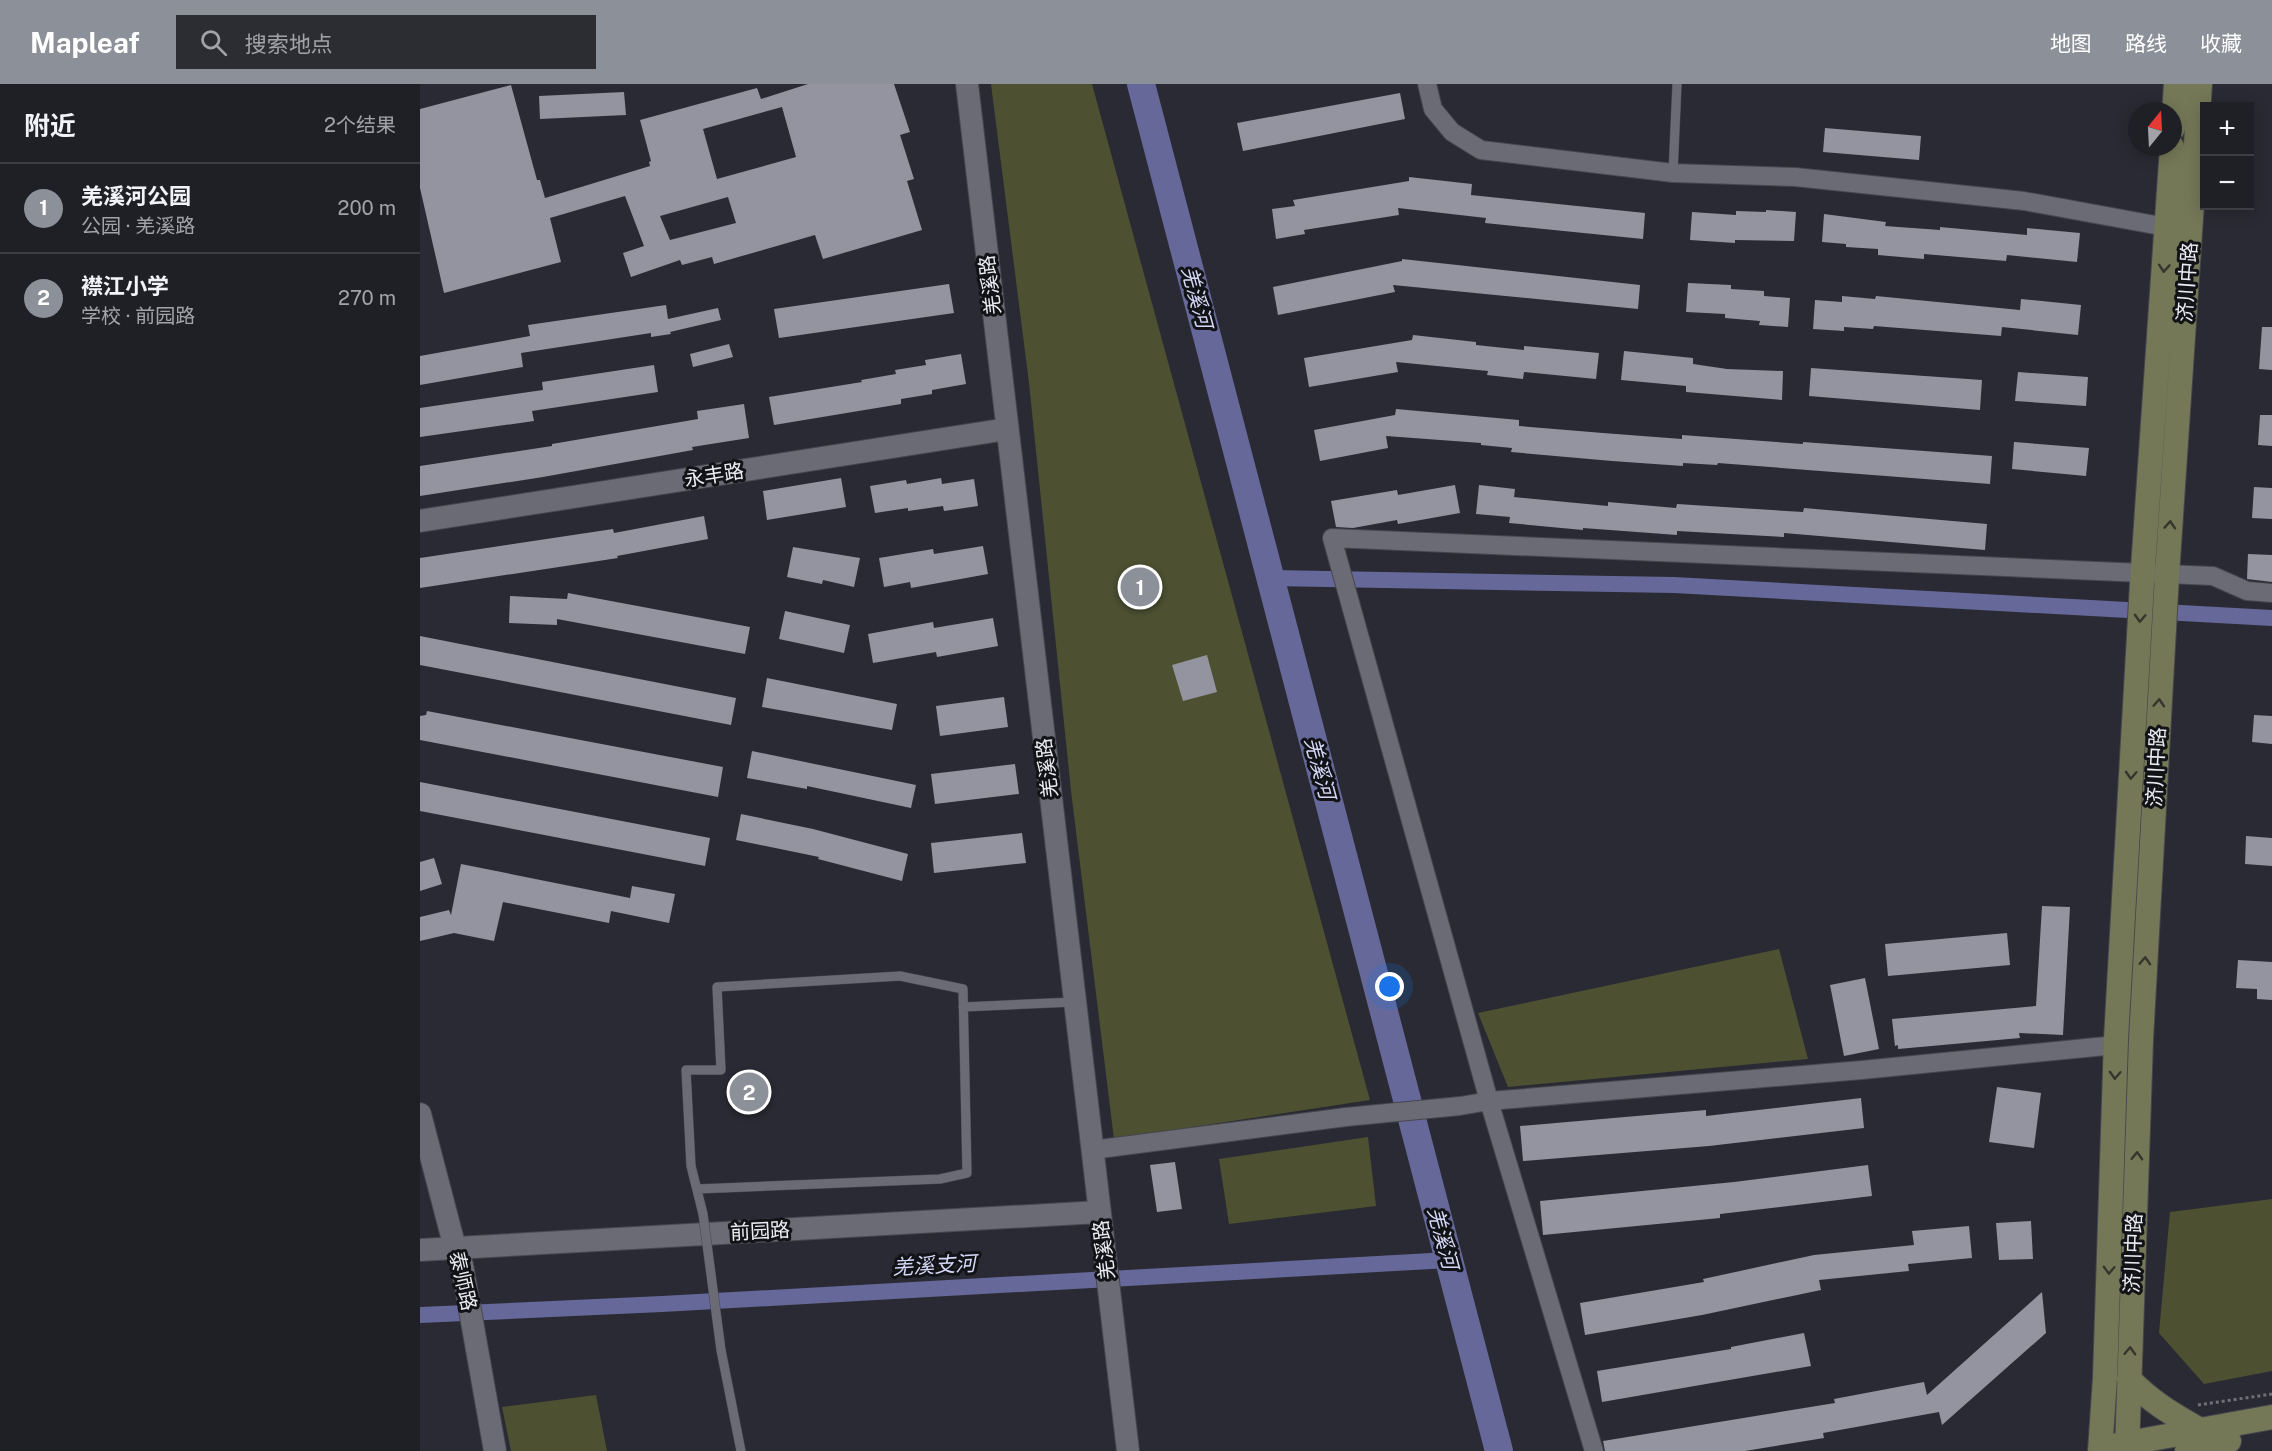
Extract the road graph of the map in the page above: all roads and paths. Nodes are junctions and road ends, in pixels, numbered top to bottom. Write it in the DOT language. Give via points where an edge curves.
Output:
graph roads {
  1 [pos="967,84"];
  2 [pos="1427,84"];
  3 [pos="1677,84"];
  4 [pos="2176,84"];
  5 [pos="2200,84"];
  6 [pos="2175,102"];
  7 [pos="2171,156"];
  8 [pos="1673,173"];
  9 [pos="2167,226"];
  10 [pos="2191,232"];
  11 [pos="1007,429"];
  12 [pos="420,521"];
  13 [pos="2142,578"];
  14 [pos="2167,579"];
  15 [pos="2272,593"];
  16 [pos="1074,1002"];
  17 [pos="963,1007"];
  18 [pos="2116,1045"];
  19 [pos="1489,1101"];
  20 [pos="420,1114"];
  21 [pos="1092,1150"];
  22 [pos="697,1189"];
  23 [pos="1100,1220"];
  24 [pos="420,1250"];
  25 [pos="459,1256"];
  26 [pos="2129,1379"];
  27 [pos="2272,1394"];
  28 [pos="2195,1406"];
  29 [pos="2272,1417"];
  30 [pos="2272,1434"];
  31 [pos="2196,1445"];
  32 [pos="2127,1447"];
  33 [pos="2095,1450"];
  34 [pos="495,1451"];
  35 [pos="741,1451"];
  36 [pos="1128,1451"];
  37 [pos="1594,1451"];
  1 -- 11 [label="street, 羌溪路"];
  2 -- 8 [label="street" via="1433,109 1452,132 1481,150"];
  3 -- 8 [label="lane"];
  4 -- 6 [label="main road"];
  5 -- 10 [label="main road, 济川中路"];
  7 -- 9 [label="main road, 济川中路"];
  8 -- 9 [label="street" via="1795,177 2024,201"];
  9 -- 10 [label="street"];
  9 -- 13 [label="main road, 济川中路, one-way"];
  14 -- 10 [label="main road, 济川中路, one-way"];
  11 -- 12 [label="street, 永丰路"];
  11 -- 16 [label="street, 羌溪路"];
  13 -- 14 [label="street"];
  13 -- 18 [label="main road, 济川中路, one-way"];
  13 -- 19 [label="street" via="1332,538"];
  14 -- 15 [label="street" via="2213,576 2247,591"];
  26 -- 14 [label="main road, 济川中路, one-way" via="2140,1040"];
  16 -- 17 [label="lane"];
  16 -- 21 [label="street, 羌溪路"];
  17 -- 22 [label="lane" via="967,1173 940,1179"];
  17 -- 22 [label="lane" via="963,989 900,976 717,987 722,1070 686,1070 691,1166"];
  18 -- 19 [label="street"];
  18 -- 33 [label="main road, 济川中路, one-way" via="2105,1378"];
  19 -- 21 [label="street"];
  19 -- 37 [label="street"];
  20 -- 25 [label="street, 泰师路"];
  21 -- 23 [label="street, 羌溪路"];
  22 -- 35 [label="lane, bridge"];
  23 -- 25 [label="street, 前园路"];
  23 -- 36 [label="street, 羌溪路"];
  24 -- 25 [label="street, 前园路"];
  25 -- 34 [label="street, 泰师路"];
  26 -- 31 [label="main road"];
  26 -- 32 [label="main road, 济川中路"];
  27 -- 28 [label="path"];
  29 -- 31 [label="main road"];
  30 -- 31 [label="main road"];
  31 -- 32 [label="main road"];
  32 -- 33 [label="main road"];
}
